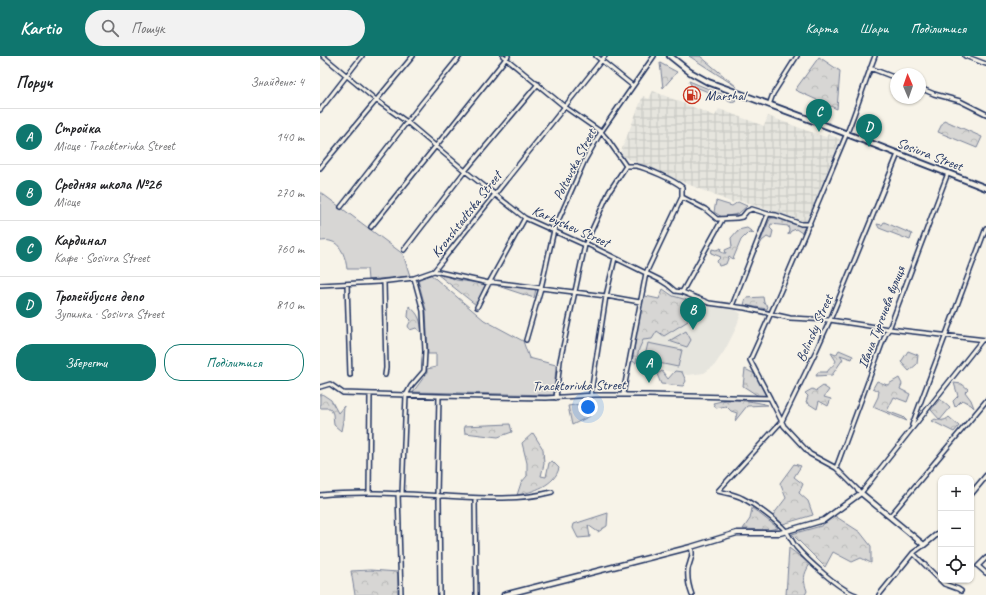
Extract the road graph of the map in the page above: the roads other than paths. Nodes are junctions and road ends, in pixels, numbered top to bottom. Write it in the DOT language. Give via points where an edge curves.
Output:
graph roads {
  1 [pos="323,56"];
  2 [pos="362,56"];
  3 [pos="413,56"];
  4 [pos="460,56"];
  5 [pos="596,56"];
  6 [pos="605,56"];
  7 [pos="654,56"];
  8 [pos="670,56"];
  9 [pos="796,56"];
  10 [pos="875,56"];
  11 [pos="965,56"];
  12 [pos="506,57"];
  13 [pos="601,60"];
  14 [pos="986,64"];
  15 [pos="870,68"];
  16 [pos="347,75"];
  17 [pos="890,76"];
  18 [pos="538,84"];
  19 [pos="633,86"];
  20 [pos="926,91"];
  21 [pos="376,100"];
  22 [pos="769,105"];
  23 [pos="565,107"];
  24 [pos="320,110"];
  25 [pos="986,114"];
  26 [pos="407,122"];
  27 [pos="601,132"];
  28 [pos="846,134"];
  29 [pos="436,147"];
  30 [pos="898,154"];
  31 [pos="626,166"];
  32 [pos="320,168"];
  33 [pos="465,171"];
  34 [pos="948,173"];
  35 [pos="986,188"];
  36 [pos="495,195"];
  37 [pos="682,197"];
  38 [pos="341,207"];
  39 [pos="768,214"];
  40 [pos="525,218"];
  41 [pos="722,220"];
  42 [pos="810,224"];
  43 [pos="371,227"];
  44 [pos="986,228"];
  45 [pos="554,230"];
  46 [pos="585,245"];
  47 [pos="404,250"];
  48 [pos="615,258"];
  49 [pos="434,271"];
  50 [pos="646,273"];
  51 [pos="414,278"];
  52 [pos="384,282"];
  53 [pos="488,283"];
  54 [pos="347,284"];
  55 [pos="320,285"];
  56 [pos="541,288"];
  57 [pos="682,292"];
  58 [pos="574,293"];
  59 [pos="606,296"];
  60 [pos="640,302"];
  61 [pos="732,306"];
  62 [pos="477,307"];
  63 [pos="771,313"];
  64 [pos="830,320"];
  65 [pos="889,329"];
  66 [pos="945,336"];
  67 [pos="526,340"];
  68 [pos="982,340"];
  69 [pos="986,340"];
  70 [pos="350,374"];
  71 [pos="385,375"];
  72 [pos="320,386"];
  73 [pos="590,393"];
  74 [pos="370,394"];
  75 [pos="406,395"];
  76 [pos="439,396"];
  77 [pos="628,396"];
  78 [pos="556,398"];
  79 [pos="770,398"];
  80 [pos="986,402"];
  81 [pos="782,421"];
  82 [pos="911,429"];
  83 [pos="836,468"];
  84 [pos="986,476"];
  85 [pos="974,490"];
  86 [pos="552,492"];
  87 [pos="369,493"];
  88 [pos="861,493"];
  89 [pos="400,494"];
  90 [pos="320,495"];
  91 [pos="437,496"];
  92 [pos="475,498"];
  93 [pos="890,516"];
  94 [pos="786,531"];
  95 [pos="938,533"];
  96 [pos="924,545"];
  97 [pos="692,547"];
  98 [pos="913,553"];
  99 [pos="986,558"];
  100 [pos="986,573"];
  101 [pos="961,591"];
  102 [pos="401,595"];
  103 [pos="440,595"];
  104 [pos="476,595"];
  105 [pos="505,595"];
  106 [pos="692,595"];
  107 [pos="856,595"];
  108 [pos="879,595"];
  1 -- 16 [label="street, Karbyshev Street"];
  2 -- 16 [label="street"];
  3 -- 21 [label="street"];
  4 -- 26 [label="street"];
  5 -- 13 [label="street"];
  6 -- 13 [label="street, Kronshtadtska Street"];
  7 -- 19 [label="street, Poltavska Street"];
  8 -- 22 [label="main road, Sosiura Street" via="708,82"];
  9 -- 22 [label="street" via="772,95"];
  10 -- 15 [label="street"];
  11 -- 14 [label="street"];
  12 -- 18 [label="street"];
  12 -- 29 [label="street"];
  13 -- 19 [label="street"];
  13 -- 23 [label="street, Kronshtadtska Street"];
  15 -- 17 [label="street"];
  15 -- 28 [label="street"];
  16 -- 21 [label="street, Karbyshev Street"];
  16 -- 24 [label="street"];
  18 -- 23 [label="street"];
  18 -- 33 [label="street"];
  19 -- 27 [label="street, Poltavska Street"];
  20 -- 25 [label="street" via="960,101"];
  21 -- 26 [label="street, Karbyshev Street"];
  21 -- 32 [label="street"];
  22 -- 28 [label="main road, Sosiura Street"];
  23 -- 27 [label="street"];
  23 -- 36 [label="street, Kronshtadtska Street"];
  26 -- 29 [label="street, Karbyshev Street"];
  26 -- 38 [label="street"];
  27 -- 31 [label="street"];
  27 -- 45 [label="street, Poltavska Street"];
  28 -- 30 [label="main road, Sosiura Street"];
  28 -- 42 [label="street"];
  29 -- 33 [label="street, Karbyshev Street"];
  29 -- 43 [label="street"];
  30 -- 34 [label="main road, Sosiura Street"];
  30 -- 64 [label="street, Belinsky Street"];
  31 -- 37 [label="street" via="636,166 674,181 682,187"];
  31 -- 46 [label="street" via="610,192"];
  33 -- 36 [label="street, Karbyshev Street"];
  33 -- 47 [label="street"];
  34 -- 35 [label="main road, Sosiura Street"];
  34 -- 65 [label="street, Івана Тургенєва вулиця"];
  36 -- 40 [label="street, Karbyshev Street"];
  36 -- 49 [label="street, Kronshtadtska Street"];
  37 -- 41 [label="street" via="705,209 717,220"];
  37 -- 50 [label="street"];
  39 -- 41 [label="street" via="752,209 742,217"];
  39 -- 42 [label="street" via="801,224"];
  39 -- 61 [label="street"];
  40 -- 45 [label="street, Karbyshev Street"];
  40 -- 53 [label="street"];
  41 -- 57 [label="street"];
  42 -- 63 [label="street"];
  44 -- 66 [label="street"];
  45 -- 46 [label="street, Karbyshev Street"];
  45 -- 56 [label="street, Poltavska Street"];
  46 -- 48 [label="street, Karbyshev Street"];
  46 -- 58 [label="street"];
  48 -- 50 [label="street, Karbyshev Street"];
  48 -- 59 [label="street"];
  49 -- 51 [label="street, Kronshtadtska Street"];
  49 -- 53 [label="street"];
  50 -- 57 [label="street, Karbyshev Street" via="675,291"];
  50 -- 60 [label="street"];
  51 -- 52 [label="street, Kronshtadtska Street"];
  51 -- 75 [label="street" via="423,311 424,370"];
  52 -- 54 [label="street, Kronshtadtska Street"];
  52 -- 71 [label="street"];
  53 -- 56 [label="street"];
  53 -- 62 [label="street"];
  54 -- 55 [label="street, Kronshtadtska Street"];
  54 -- 70 [label="street"];
  56 -- 58 [label="street"];
  56 -- 67 [label="street, Poltavska Street"];
  57 -- 61 [label="street, Karbyshev Street" via="709,303"];
  58 -- 59 [label="street"];
  58 -- 78 [label="street" via="560,361"];
  59 -- 60 [label="street"];
  59 -- 73 [label="street"];
  60 -- 77 [label="street" via="623,394"];
  61 -- 63 [label="street, Karbyshev Street"];
  63 -- 64 [label="street, Karbyshev Street" via="790,318"];
  63 -- 79 [label="street" via="750,360"];
  64 -- 65 [label="street, Karbyshev Street"];
  64 -- 81 [label="street, Belinsky Street"];
  65 -- 66 [label="street, Karbyshev Street"];
  65 -- 83 [label="street, Івана Тургенєва вулиця"];
  66 -- 68 [label="street, Karbyshev Street"];
  66 -- 82 [label="street"];
  68 -- 69 [label="street, Karbyshev Street"];
  68 -- 82 [label="street"];
  72 -- 74 [label="street, Tracktorivka Street" via="330,384 343,393"];
  74 -- 75 [label="street, Tracktorivka Street"];
  74 -- 87 [label="street"];
  75 -- 76 [label="street, Tracktorivka Street"];
  75 -- 89 [label="street"];
  76 -- 78 [label="street, Tracktorivka Street"];
  76 -- 91 [label="street"];
  77 -- 78 [label="street, Tracktorivka Street"];
  77 -- 79 [label="street, Tracktorivka Street"];
  79 -- 81 [label="street"];
  80 -- 93 [label="street"];
  81 -- 83 [label="street" via="810,454"];
  81 -- 94 [label="street, Belinsky Street" via="718,491 741,497"];
  82 -- 88 [label="street"];
  83 -- 88 [label="street"];
  84 -- 85 [label="main road"];
  86 -- 92 [label="street" via="517,498"];
  87 -- 89 [label="street"];
  87 -- 90 [label="street"];
  88 -- 93 [label="main road"];
  88 -- 94 [label="main road" via="824,520"];
  89 -- 91 [label="street"];
  89 -- 102 [label="street"];
  91 -- 92 [label="street"];
  91 -- 103 [label="street"];
  92 -- 104 [label="street"];
  93 -- 96 [label="main road"];
  94 -- 97 [label="main road" via="737,533"];
  94 -- 107 [label="street" via="796,547 813,564"];
  95 -- 96 [label="main road"];
  96 -- 98 [label="street"];
  97 -- 105 [label="main road"];
  97 -- 106 [label="street" via="693,553 688,570"];
  98 -- 101 [label="street" via="944,584"];
  98 -- 108 [label="street"];
  99 -- 100 [label="street" via="978,566"];
}
